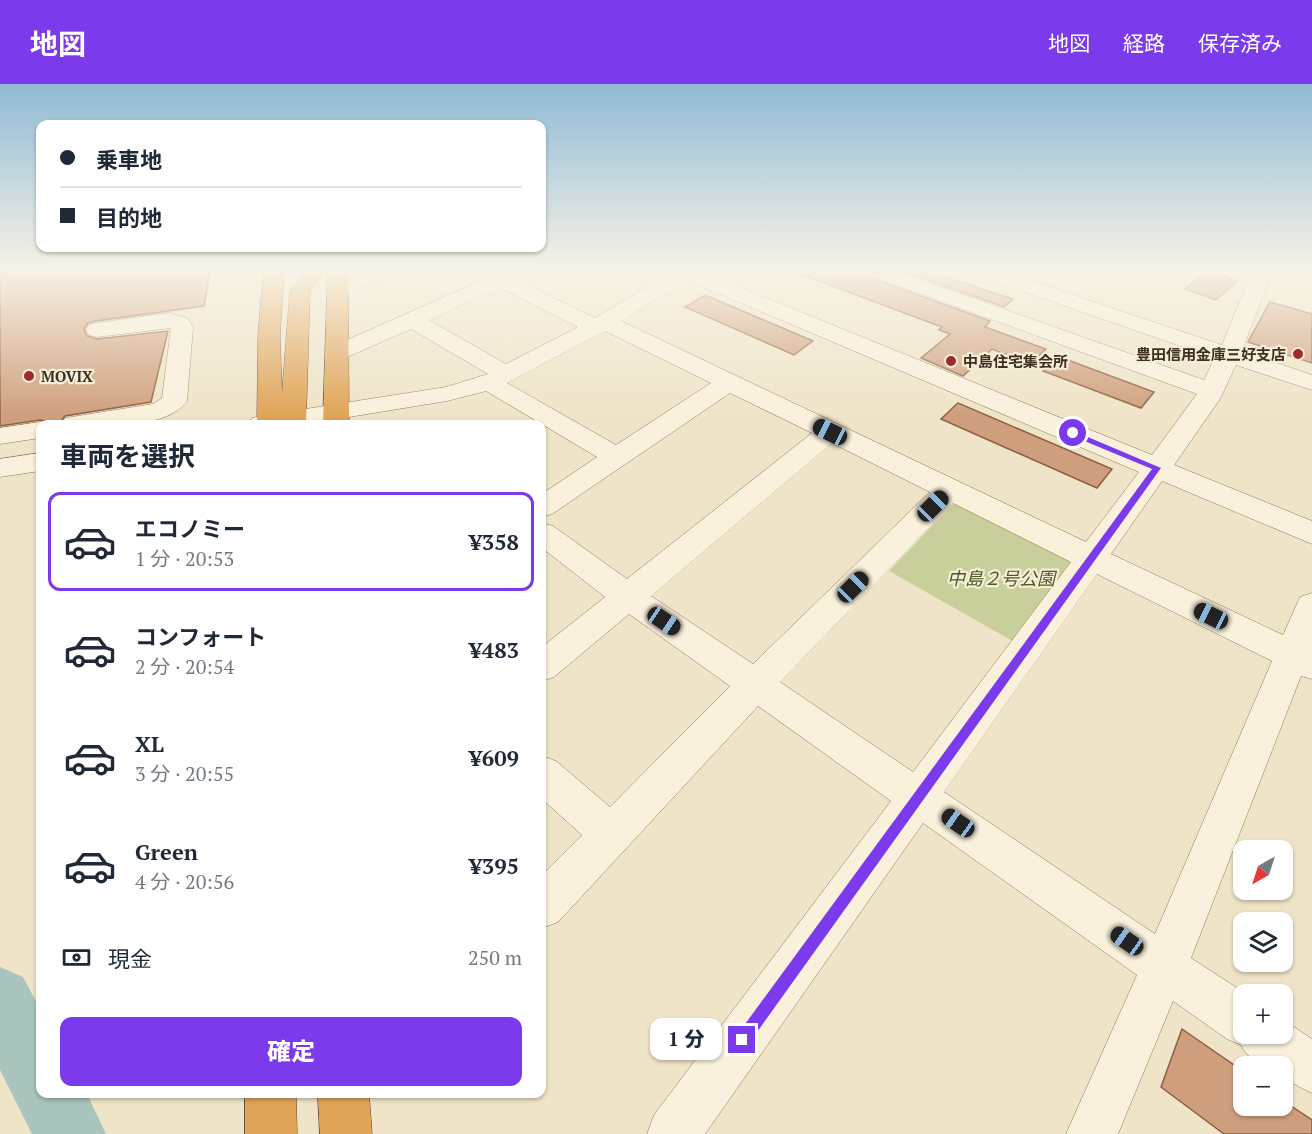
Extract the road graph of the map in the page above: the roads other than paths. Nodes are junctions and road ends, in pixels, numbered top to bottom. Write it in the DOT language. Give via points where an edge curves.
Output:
graph roads {
  1 [pos="270,318"];
  2 [pos="297,318"];
  3 [pos="337,318"];
  4 [pos="416,318"];
  5 [pos="584,318"];
  6 [pos="611,318"];
  7 [pos="802,318"];
  8 [pos="1008,318"];
  9 [pos="1131,318"];
  10 [pos="1150,318"];
  11 [pos="1241,318"];
  12 [pos="412,320"];
  13 [pos="600,325"];
  14 [pos="97,330"];
  15 [pos="1231,350"];
  16 [pos="337,353"];
  17 [pos="1312,372"];
  18 [pos="498,379"];
  19 [pos="728,383"];
  20 [pos="1312,383"];
  21 [pos="1211,391"];
  22 [pos="447,394"];
  23 [pos="336,419"];
  24 [pos="101,420"];
  25 [pos="284,420"];
  26 [pos="284,420"];
  27 [pos="319,420"];
  28 [pos="416,420"];
  29 [pos="36,431"];
  30 [pos="830,432"];
  31 [pos="0,436"];
  32 [pos="615,456"];
  33 [pos="36,463"];
  34 [pos="0,468"];
  35 [pos="1157,468"];
  36 [pos="949,490"];
  37 [pos="546,504"];
  38 [pos="1312,533"];
  39 [pos="546,536"];
  40 [pos="1091,558"];
  41 [pos="627,596"];
  42 [pos="1312,606"];
  43 [pos="1301,660"];
  44 [pos="546,664"];
  45 [pos="756,684"];
  46 [pos="546,777"];
  47 [pos="920,797"];
  48 [pos="611,834"];
  49 [pos="546,902"];
  50 [pos="1164,968"];
  51 [pos="1233,1015"];
  52 [pos="1276,1044"];
  53 [pos="1312,1068"];
  54 [pos="271,1098"];
  55 [pos="345,1098"];
  56 [pos="271,1134"];
  57 [pos="346,1134"];
  58 [pos="673,1134"];
  59 [pos="1092,1134"];
  1 -- 25 [label="highway" via="269,336"];
  2 -- 26 [label="highway"];
  3 -- 16 [label="highway"];
  4 -- 12 [label="street"];
  5 -- 13 [label="street"];
  6 -- 13 [label="street"];
  7 -- 35 [label="street"];
  8 -- 21 [label="street"];
  9 -- 15 [label="street"];
  10 -- 15 [label="street"];
  11 -- 15 [label="street"];
  12 -- 16 [label="street"];
  12 -- 18 [label="street"];
  13 -- 18 [label="street"];
  13 -- 19 [label="street"];
  14 -- 24 [label="street" via="169,320 182,327 174,401 161,411"];
  15 -- 17 [label="street"];
  15 -- 20 [label="street"];
  15 -- 21 [label="street"];
  16 -- 23 [label="highway"];
  18 -- 22 [label="street"];
  18 -- 32 [label="street"];
  19 -- 30 [label="street"];
  19 -- 32 [label="street"];
  21 -- 35 [label="street"];
  22 -- 23 [label="street"];
  22 -- 28 [label="street"];
  23 -- 27 [label="street"];
  29 -- 31 [label="street"];
  30 -- 36 [label="street"];
  30 -- 41 [label="street"];
  32 -- 37 [label="street"];
  33 -- 34 [label="street"];
  35 -- 38 [label="street"];
  35 -- 40 [label="street"];
  36 -- 40 [label="street"];
  36 -- 45 [label="street"];
  39 -- 41 [label="street"];
  40 -- 43 [label="street"];
  40 -- 47 [label="street"];
  41 -- 44 [label="street"];
  41 -- 45 [label="street"];
  42 -- 43 [label="street"];
  43 -- 50 [label="street"];
  45 -- 47 [label="street"];
  45 -- 48 [label="street"];
  46 -- 48 [label="street"];
  47 -- 50 [label="street"];
  47 -- 58 [label="street"];
  48 -- 49 [label="street"];
  50 -- 51 [label="street"];
  50 -- 59 [label="street"];
  52 -- 53 [label="street"];
  54 -- 56 [label="highway"];
  55 -- 57 [label="highway"];
}
